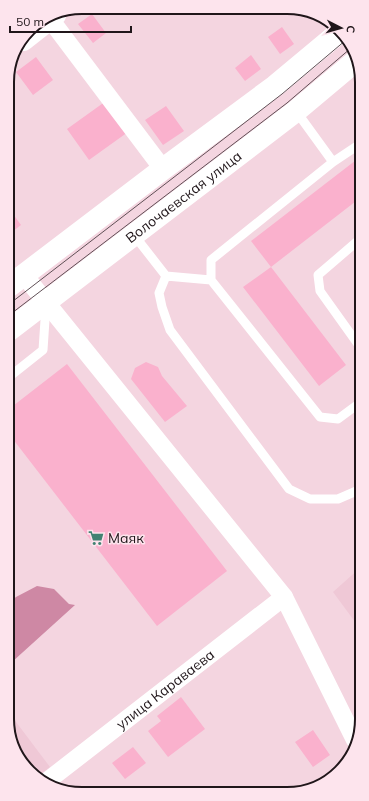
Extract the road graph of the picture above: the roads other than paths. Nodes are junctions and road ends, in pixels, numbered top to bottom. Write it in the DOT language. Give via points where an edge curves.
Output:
graph roads {
  1 [pos="54,20"];
  2 [pos="47,23"];
  3 [pos="35,33"];
  4 [pos="321,47"];
  5 [pos="353,64"];
  6 [pos="296,112"];
  7 [pos="355,147"];
  8 [pos="333,162"];
  9 [pos="163,169"];
  10 [pos="134,235"];
  11 [pos="355,243"];
  12 [pos="166,276"];
  13 [pos="211,280"];
  14 [pos="16,281"];
  15 [pos="46,302"];
  16 [pos="14,326"];
  17 [pos="355,340"];
  18 [pos="14,372"];
  19 [pos="355,406"];
  20 [pos="355,492"];
  21 [pos="284,597"];
  22 [pos="353,736"];
  23 [pos="50,779"];
  1 -- 9 [label="street"];
  2 -- 3 [label="street"];
  4 -- 9 [label="main road"];
  5 -- 6 [label="main road, Волочаевская улица"];
  6 -- 8 [label="lane"];
  6 -- 10 [label="main road, Волочаевская улица"];
  7 -- 8 [label="lane"];
  8 -- 13 [label="lane" via="211,260"];
  9 -- 14 [label="main road"];
  10 -- 12 [label="lane"];
  10 -- 15 [label="main road, Волочаевская улица"];
  11 -- 17 [label="lane" via="318,274 320,291"];
  12 -- 13 [label="lane"];
  12 -- 20 [label="lane" via="159,293 170,330 289,489 310,499 338,499"];
  13 -- 19 [label="lane" via="320,417 338,419"];
  14 -- 15 [label="street"];
  15 -- 16 [label="main road, Волочаевская улица"];
  15 -- 18 [label="lane" via="43,350"];
  15 -- 21 [label="street"];
  21 -- 22 [label="street"];
  21 -- 23 [label="street, улица Караваева"];
}
